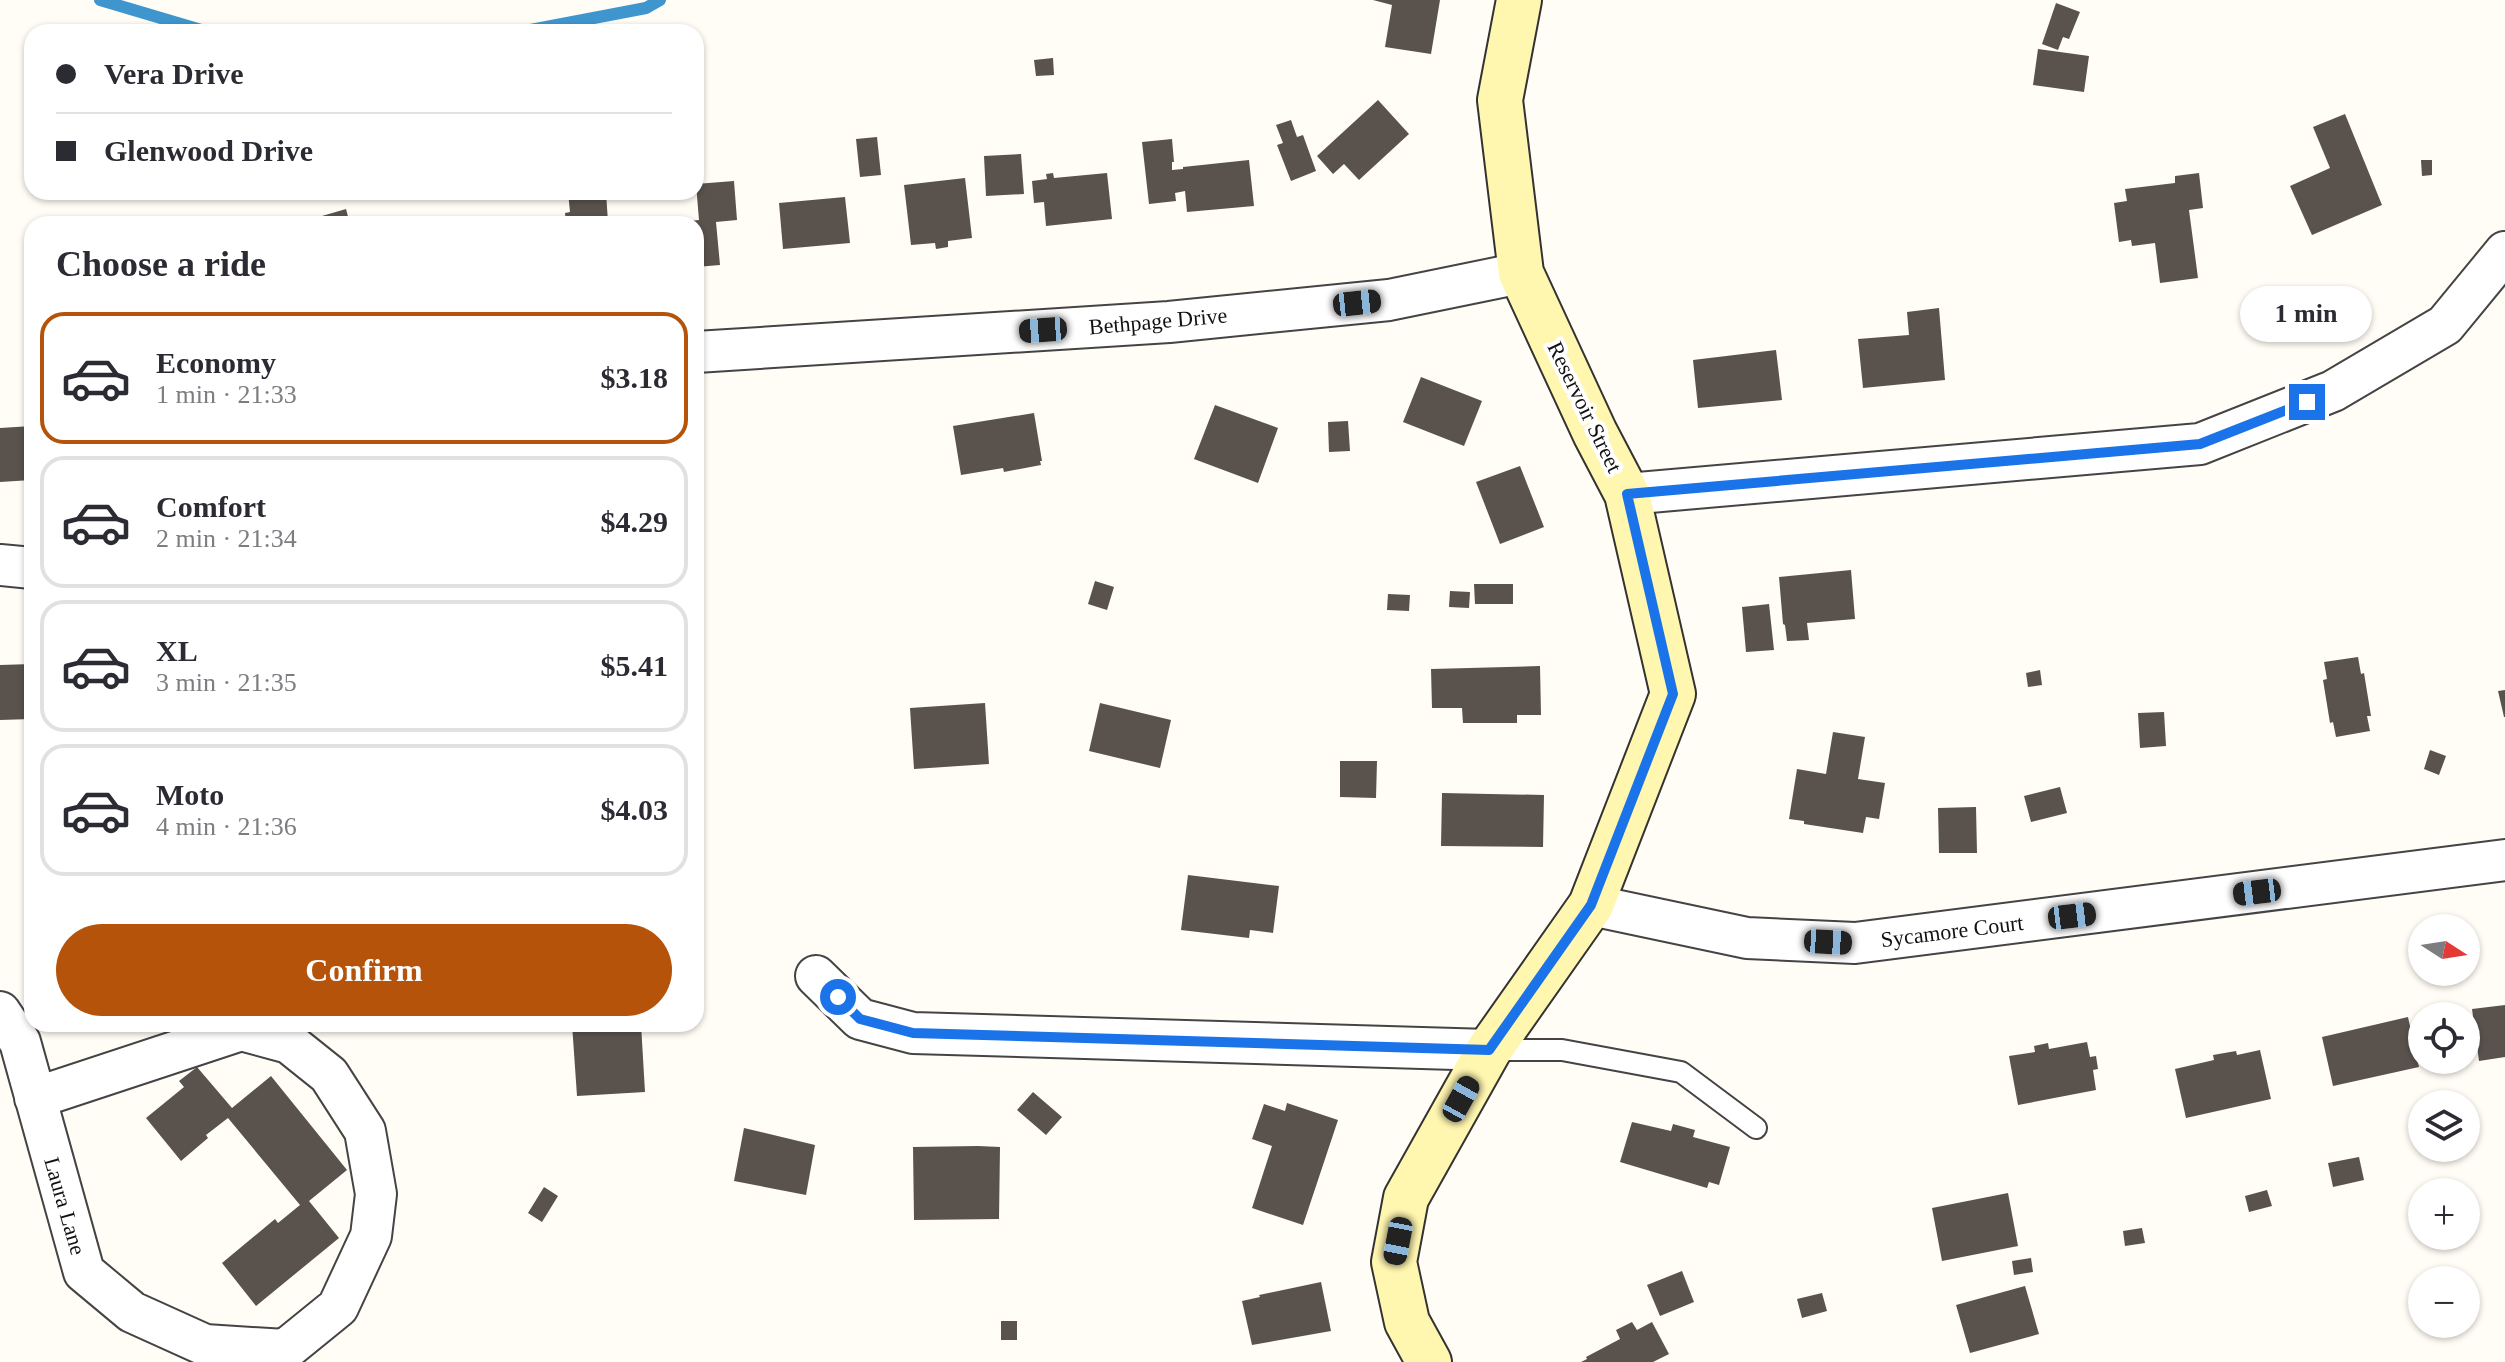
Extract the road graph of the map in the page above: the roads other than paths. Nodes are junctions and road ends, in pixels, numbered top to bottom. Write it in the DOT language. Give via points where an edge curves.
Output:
graph roads {
  1 [pos="1519,0"];
  2 [pos="2505,252"];
  3 [pos="1521,273"];
  4 [pos="704,351"];
  5 [pos="1627,494"];
  6 [pos="0,565"];
  7 [pos="24,567"];
  8 [pos="2505,860"];
  9 [pos="1591,905"];
  10 [pos="816,976"];
  11 [pos="0,1012"];
  12 [pos="235,1032"];
  13 [pos="248,1032"];
  14 [pos="1489,1050"];
  15 [pos="35,1098"];
  16 [pos="1756,1128"];
  17 [pos="1429,1362"];
  1 -- 3 [label="street, Reservoir Street" via="1500,100"];
  2 -- 5 [label="street" via="2445,325 2333,391 2200,444"];
  3 -- 4 [label="street, Bethpage Drive" via="1389,300 1169,322"];
  3 -- 5 [label="street, Reservoir Street"];
  5 -- 9 [label="street, Reservoir Street" via="1673,694"];
  6 -- 7 [label="street"];
  8 -- 9 [label="street, Sycamore Court" via="1855,943 1747,938"];
  9 -- 14 [label="street, Reservoir Street"];
  10 -- 14 [label="street" via="860,1019 913,1033"];
  11 -- 15 [label="street, Laura Lane" via="20,1042"];
  12 -- 15 [label="street, Laura Lane"];
  13 -- 15 [label="street, Laura Lane" via="289,1043 329,1075 365,1131 376,1194 371,1236 338,1307 285,1350 205,1345 132,1312 84,1272"];
  14 -- 16 [label="lane" via="1562,1050 1681,1072"];
  14 -- 17 [label="street, Reservoir Street" via="1406,1198 1394,1262 1407,1322"];
}
